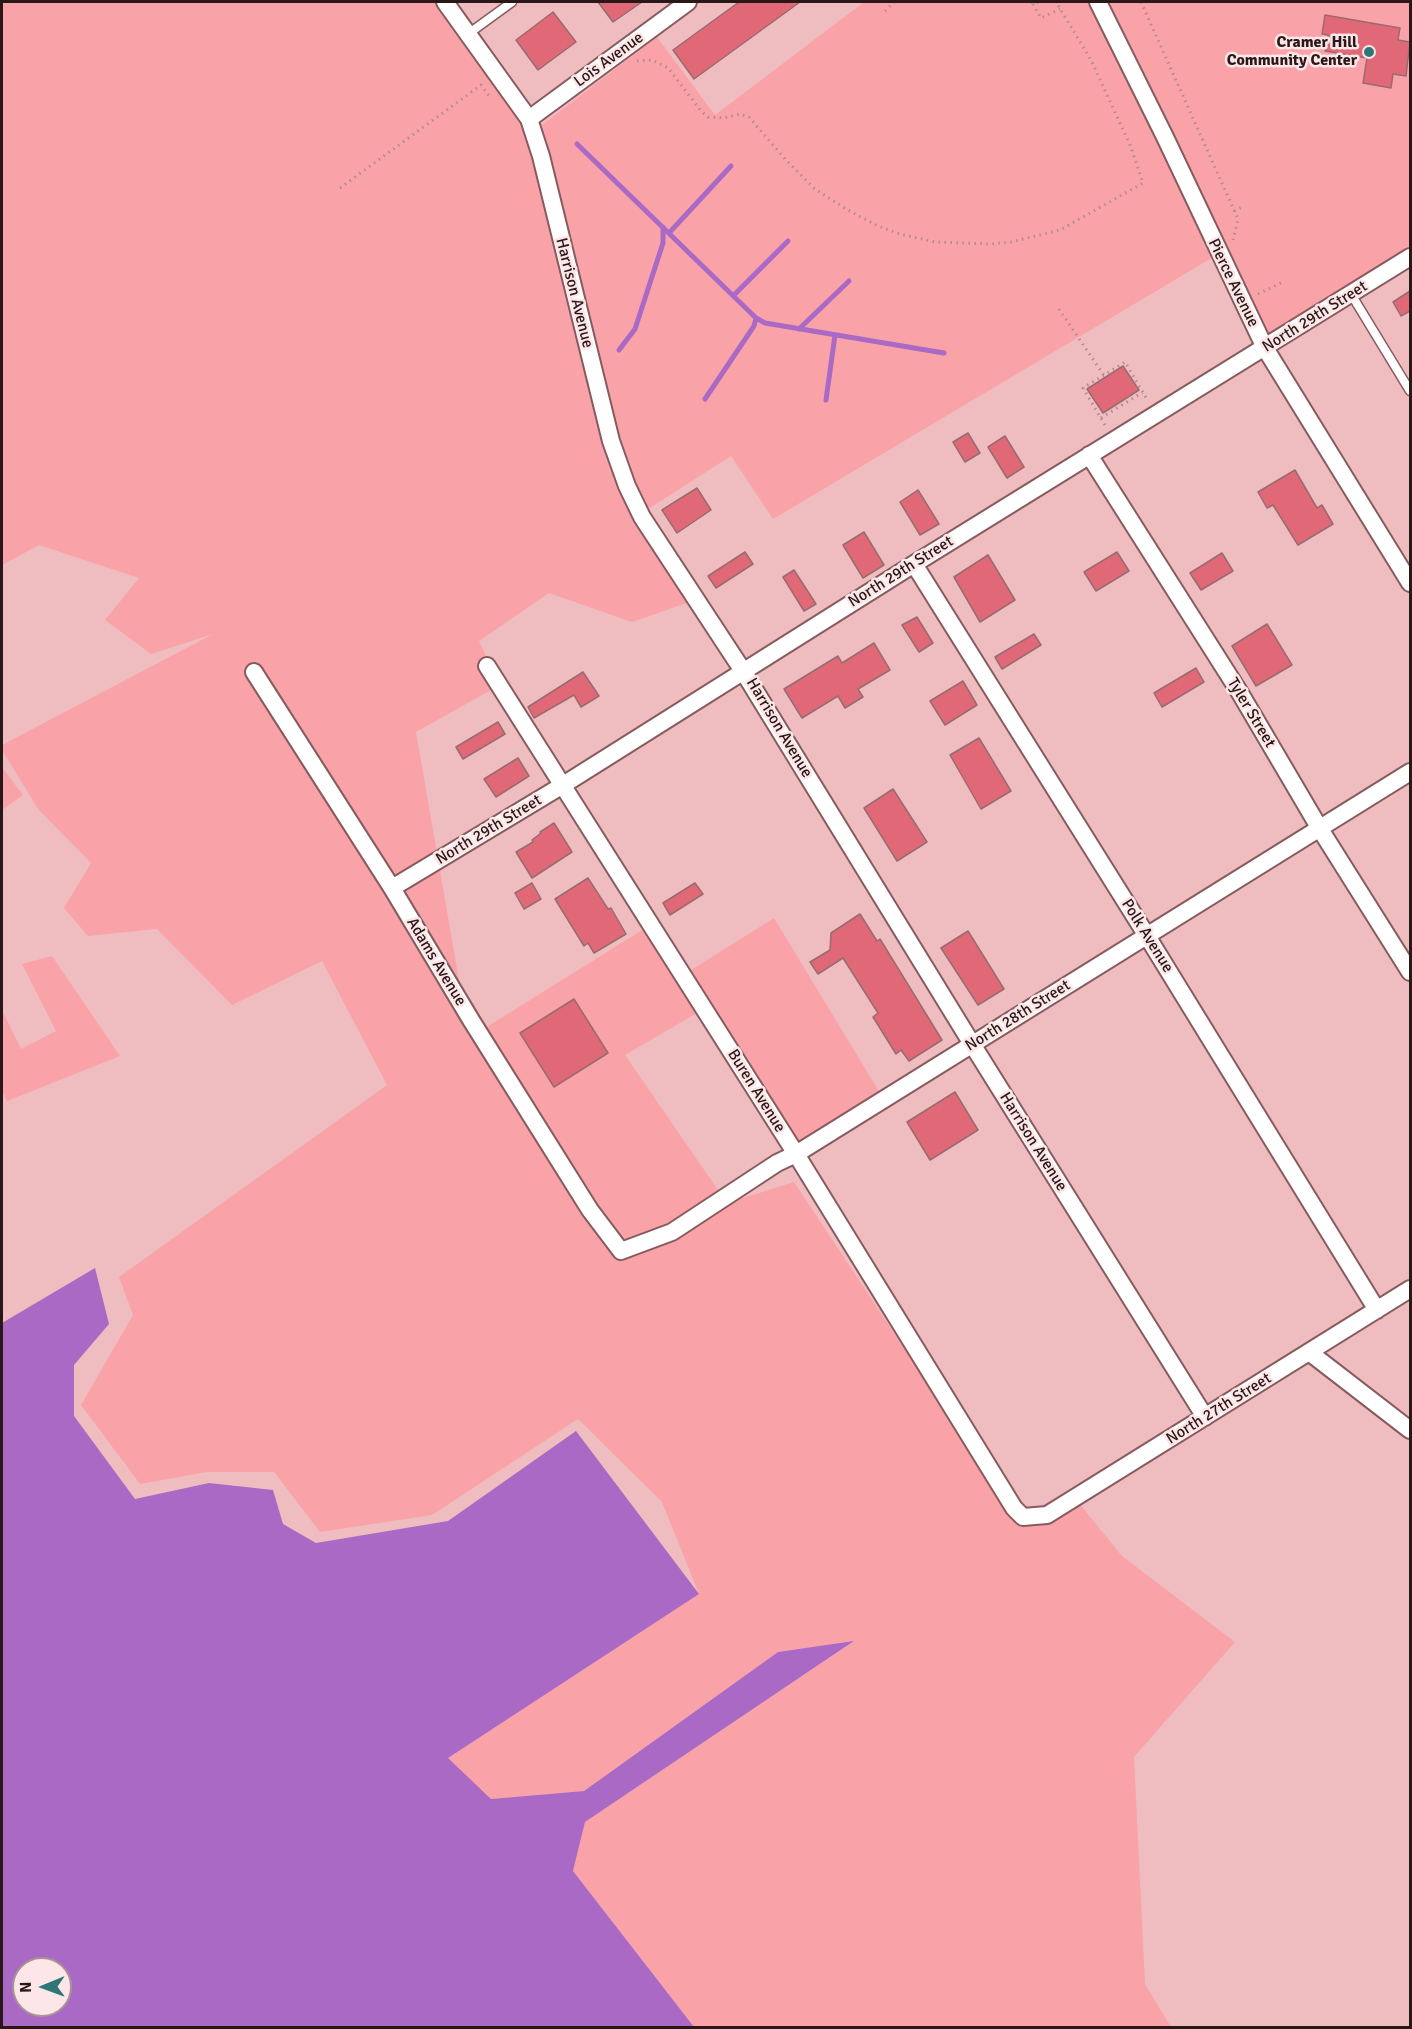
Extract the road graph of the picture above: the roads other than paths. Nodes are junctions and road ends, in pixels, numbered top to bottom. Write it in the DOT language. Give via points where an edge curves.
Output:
graph roads {
  1 [pos="444,2"];
  2 [pos="512,2"];
  3 [pos="688,2"];
  4 [pos="1098,2"];
  5 [pos="468,34"];
  6 [pos="529,119"];
  7 [pos="1410,257"];
  8 [pos="1351,294"];
  9 [pos="1265,348"];
  10 [pos="1410,391"];
  11 [pos="1095,452"];
  12 [pos="914,564"];
  13 [pos="1410,583"];
  14 [pos="488,666"];
  15 [pos="743,670"];
  16 [pos="254,672"];
  17 [pos="1410,772"];
  18 [pos="563,785"];
  19 [pos="1320,829"];
  20 [pos="392,888"];
  21 [pos="1147,936"];
  22 [pos="1410,972"];
  23 [pos="972,1044"];
  24 [pos="796,1154"];
  25 [pos="621,1251"];
  26 [pos="1410,1289"];
  27 [pos="1377,1310"];
  28 [pos="1310,1352"];
  29 [pos="1204,1417"];
  30 [pos="1410,1430"];
  31 [pos="1023,1517"];
  1 -- 5 [label="street, Harrison Avenue"];
  2 -- 5 [label="lane"];
  3 -- 6 [label="street, Lois Avenue"];
  4 -- 9 [label="street, Pierce Avenue"];
  5 -- 6 [label="street, Harrison Avenue"];
  6 -- 15 [label="street, Harrison Avenue" via="627,486 642,517"];
  7 -- 8 [label="street, North 29th Street"];
  8 -- 9 [label="street, North 29th Street"];
  8 -- 10 [label="lane"];
  9 -- 11 [label="street, North 29th Street"];
  9 -- 13 [label="street, Pierce Avenue"];
  11 -- 12 [label="street, North 29th Street"];
  11 -- 19 [label="street, Tyler Street"];
  12 -- 15 [label="street, North 29th Street"];
  12 -- 21 [label="street, Polk Avenue"];
  14 -- 18 [label="street, Buren Avenue"];
  15 -- 18 [label="street, North 29th Street"];
  15 -- 23 [label="street, Harrison Avenue"];
  16 -- 20 [label="street, Adams Avenue"];
  17 -- 19 [label="street, North 28th Street"];
  18 -- 20 [label="street, North 29th Street"];
  18 -- 24 [label="street, Buren Avenue"];
  19 -- 21 [label="street, North 28th Street"];
  19 -- 22 [label="street, Tyler Street"];
  20 -- 25 [label="street, Adams Avenue" via="590,1210"];
  21 -- 23 [label="street, North 28th Street"];
  21 -- 27 [label="street, Polk Avenue"];
  23 -- 24 [label="street, North 28th Street"];
  23 -- 29 [label="street, Harrison Avenue"];
  24 -- 25 [label="street, North 28th Street" via="672,1232"];
  24 -- 31 [label="street, Buren Avenue" via="1007,1498"];
  26 -- 27 [label="street, North 27th Street"];
  27 -- 28 [label="street, North 27th Street"];
  28 -- 29 [label="street, North 27th Street"];
  28 -- 30 [label="street"];
  29 -- 31 [label="street, North 27th Street" via="1047,1515"];
}
